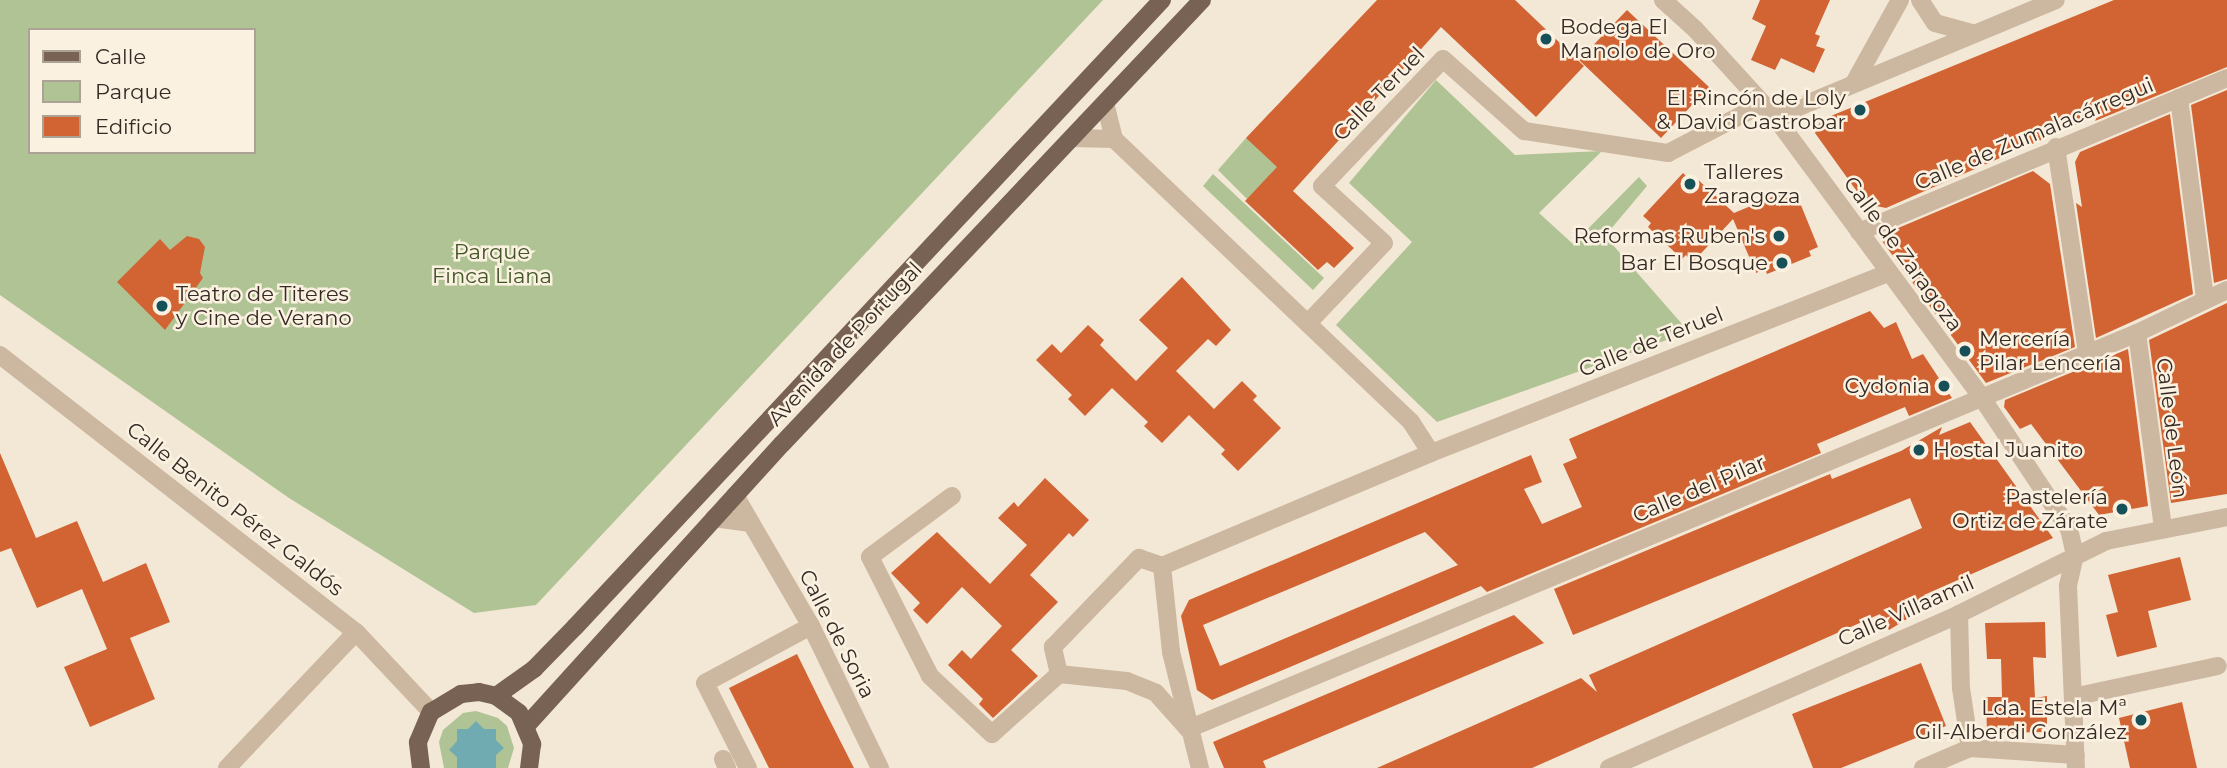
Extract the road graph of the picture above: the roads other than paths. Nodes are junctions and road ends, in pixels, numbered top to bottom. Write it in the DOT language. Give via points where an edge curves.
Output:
graph roads {
  1 [pos="1162,0"];
  2 [pos="1202,0"];
  3 [pos="1663,0"];
  4 [pos="1687,0"];
  5 [pos="1900,0"];
  6 [pos="1920,0"];
  7 [pos="2056,0"];
  8 [pos="1695,29"];
  9 [pos="1976,33"];
  10 [pos="2227,78"];
  11 [pos="1854,83"];
  12 [pos="2179,98"];
  13 [pos="1105,103"];
  14 [pos="1761,105"];
  15 [pos="1775,117"];
  16 [pos="1072,138"];
  17 [pos="1114,139"];
  18 [pos="2056,147"];
  19 [pos="1859,232"];
  20 [pos="1887,273"];
  21 [pos="2227,290"];
  22 [pos="2205,299"];
  23 [pos="1308,323"];
  24 [pos="2137,333"];
  25 [pos="2087,352"];
  26 [pos="0,355"];
  27 [pos="1980,395"];
  28 [pos="1431,453"];
  29 [pos="735,495"];
  30 [pos="952,496"];
  31 [pos="2227,517"];
  32 [pos="714,518"];
  33 [pos="751,523"];
  34 [pos="2162,529"];
  35 [pos="2075,555"];
  36 [pos="1163,566"];
  37 [pos="1959,614"];
  38 [pos="811,626"];
  39 [pos="356,632"];
  40 [pos="2218,666"];
  41 [pos="1059,674"];
  42 [pos="496,696"];
  43 [pos="2073,697"];
  44 [pos="431,712"];
  45 [pos="527,725"];
  46 [pos="1188,729"];
  47 [pos="1969,748"];
  48 [pos="2076,762"];
  49 [pos="227,768"];
  50 [pos="421,768"];
  51 [pos="528,768"];
  52 [pos="748,768"];
  53 [pos="880,768"];
  54 [pos="1200,768"];
  55 [pos="1609,768"];
  56 [pos="1923,768"];
  1 -- 42 [label="main road, Avenida de Portugal" via="575,627 534,669"];
  2 -- 13 [label="main road, Avenida de Portugal"];
  3 -- 8 [label="street, Calle de Zaragoza"];
  4 -- 8 [label="street, Calle de Zaragoza"];
  5 -- 11 [label="street"];
  6 -- 9 [label="street" via="1935,23"];
  7 -- 9 [label="street"];
  8 -- 14 [label="street, Calle de Zaragoza"];
  9 -- 11 [label="street"];
  10 -- 12 [label="street, Calle de Zumalacárregui"];
  11 -- 15 [label="street"];
  12 -- 18 [label="street, Calle de Zumalacárregui"];
  12 -- 22 [label="street"];
  13 -- 16 [label="main road, Avenida de Portugal"];
  13 -- 17 [label="street"];
  14 -- 15 [label="street, Calle de Zaragoza"];
  14 -- 23 [label="street, Calle Teruel" via="1668,153 1524,131 1443,58 1322,186 1384,243"];
  15 -- 19 [label="street, Calle de Zaragoza"];
  16 -- 17 [label="street"];
  16 -- 29 [label="main road, Avenida de Portugal"];
  17 -- 23 [label="street"];
  18 -- 19 [label="street, Calle de Zumalacárregui"];
  18 -- 25 [label="street"];
  19 -- 20 [label="street, Calle de Zaragoza"];
  20 -- 27 [label="street, Calle de Zaragoza"];
  20 -- 28 [label="street, Calle de Teruel"];
  21 -- 22 [label="street, Calle del Pilar"];
  22 -- 24 [label="street, Calle del Pilar"];
  23 -- 28 [label="street" via="1411,422"];
  24 -- 25 [label="street, Calle del Pilar"];
  24 -- 34 [label="street, Calle de León"];
  25 -- 27 [label="street, Calle del Pilar"];
  26 -- 39 [label="street, Calle Benito Pérez Galdós"];
  27 -- 35 [label="street, Calle de Zaragoza" via="2070,529"];
  27 -- 46 [label="street, Calle del Pilar"];
  28 -- 36 [label="street, Calle de Teruel"];
  29 -- 32 [label="main road, Avenida de Portugal"];
  29 -- 33 [label="street, Calle de Soria"];
  30 -- 41 [label="street" via="870,557 930,676 992,734"];
  31 -- 34 [label="street, Calle Villaamil"];
  32 -- 33 [label="street"];
  32 -- 45 [label="main road, Avenida de Portugal"];
  33 -- 38 [label="street, Calle de Soria"];
  34 -- 35 [label="street, Calle Villaamil" via="2106,541"];
  35 -- 37 [label="street, Calle Villaamil"];
  35 -- 43 [label="street" via="2068,586"];
  36 -- 41 [label="street" via="1139,558 1053,647"];
  36 -- 46 [label="street" via="1171,652"];
  37 -- 47 [label="street" via="1961,688"];
  37 -- 55 [label="street, Calle Villaamil"];
  38 -- 52 [label="street" via="705,683"];
  38 -- 53 [label="street, Calle de Soria"];
  39 -- 44 [label="street, Calle Benito Pérez Galdós"];
  39 -- 49 [label="street"];
  40 -- 43 [label="street"];
  41 -- 46 [label="street" via="1127,681 1146,689"];
  42 -- 44 [label="main road" via="461,694"];
  42 -- 45 [label="main road"];
  43 -- 48 [label="street"];
  44 -- 50 [label="main road" via="418,742"];
  45 -- 51 [label="main road" via="532,744"];
  46 -- 54 [label="street"];
  47 -- 48 [label="street"];
  47 -- 56 [label="street"];
}
